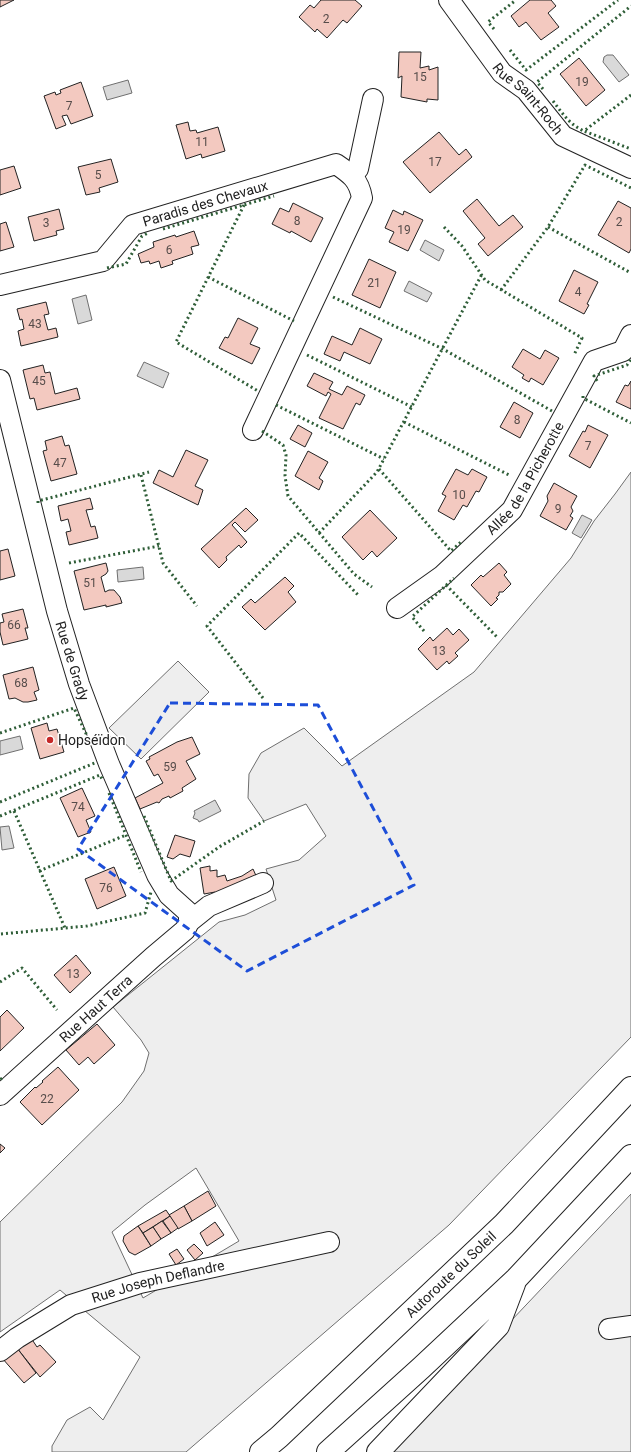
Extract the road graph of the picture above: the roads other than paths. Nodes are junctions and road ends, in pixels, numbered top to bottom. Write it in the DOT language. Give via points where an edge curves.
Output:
graph roads {
  1 [pos="449,0"];
  2 [pos="373,99"];
  3 [pos="631,168"];
  4 [pos="352,175"];
  5 [pos="0,285"];
  6 [pos="631,335"];
  7 [pos="0,380"];
  8 [pos="253,430"];
  9 [pos="397,608"];
  10 [pos="263,883"];
  11 [pos="189,922"];
  12 [pos="631,1088"];
  13 [pos="0,1095"];
  14 [pos="631,1156"];
  15 [pos="329,1242"];
  16 [pos="516,1279"];
  17 [pos="631,1326"];
  18 [pos="608,1330"];
  19 [pos="0,1350"];
  20 [pos="261,1452"];
  21 [pos="328,1452"];
  22 [pos="378,1452"];
  1 -- 3 [label="street, Rue Saint-Roch" via="502,73 526,90 563,136"];
  2 -- 4 [label="street" via="358,169"];
  4 -- 5 [label="street, Paradis des Chevaux" via="336,164 133,225 103,261"];
  4 -- 8 [label="street, Paradis des Chevaux" via="360,188 362,198"];
  6 -- 9 [label="street, Allée de la Picherotte" via="623,351 594,361 512,510 442,576"];
  7 -- 11 [label="street, Rue de Grady" via="56,612 79,684 109,764 158,876 169,895 189,913"];
  10 -- 11 [label="street, Rue Haut Terra" via="209,906"];
  11 -- 13 [label="street, Rue Haut Terra" via="186,930"];
  12 -- 20 [label="highway, Autoroute du Soleil" via="504,1224"];
  14 -- 16 [label="highway"];
  15 -- 19 [label="street, Rue Joseph Deflandre" via="140,1283 71,1305"];
  16 -- 21 [label="highway"];
  16 -- 22 [label="highway" via="498,1326"];
  17 -- 18 [label="street"];
}
